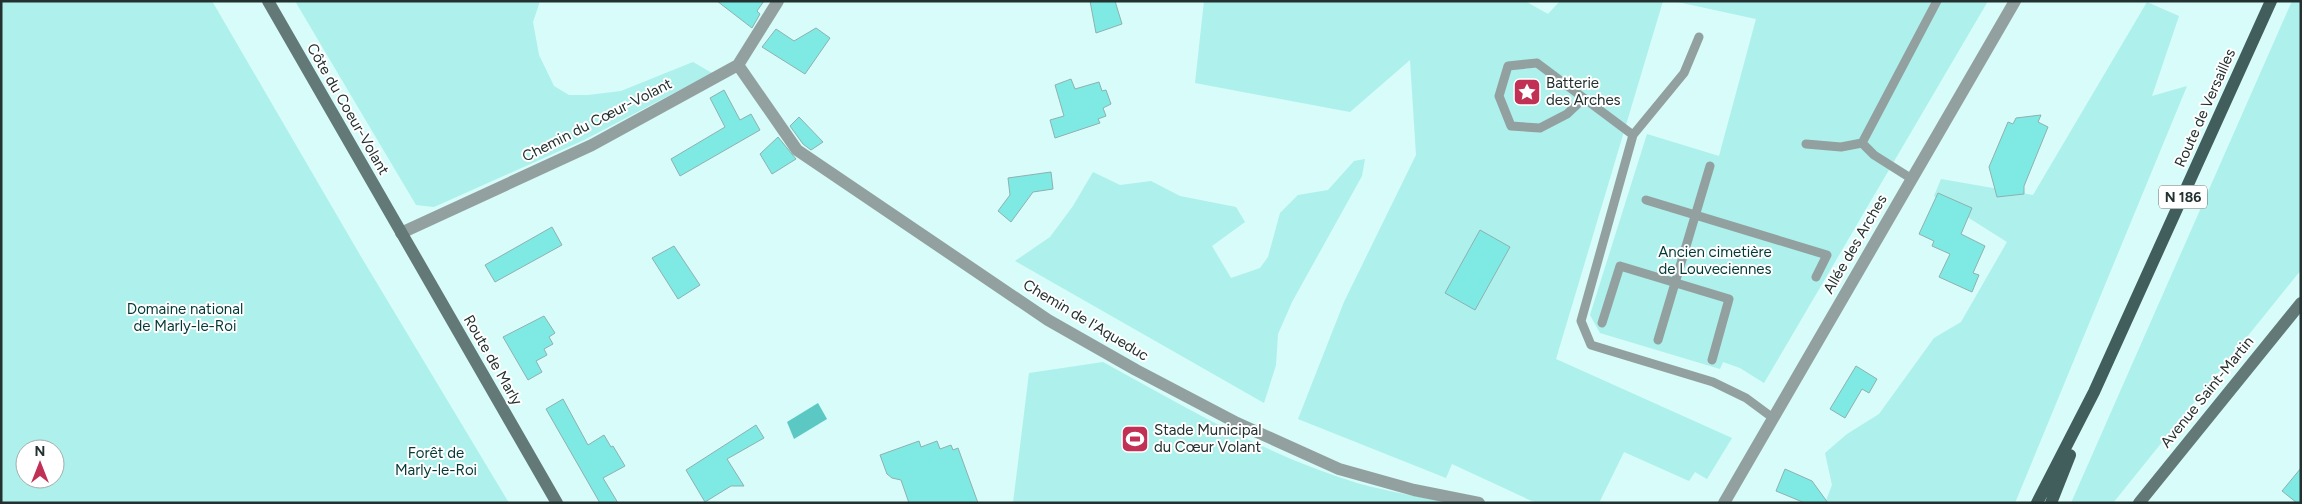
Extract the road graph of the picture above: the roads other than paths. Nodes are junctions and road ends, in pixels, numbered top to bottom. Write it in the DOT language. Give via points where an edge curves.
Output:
graph roads {
  1 [pos="268,1"];
  2 [pos="778,1"];
  3 [pos="1937,1"];
  4 [pos="2015,1"];
  5 [pos="2271,1"];
  6 [pos="1699,38"];
  7 [pos="738,66"];
  8 [pos="1584,98"];
  9 [pos="1633,135"];
  10 [pos="1862,143"];
  11 [pos="1806,144"];
  12 [pos="1710,166"];
  13 [pos="1912,178"];
  14 [pos="1646,200"];
  15 [pos="1696,215"];
  16 [pos="401,232"];
  17 [pos="1816,277"];
  18 [pos="1675,283"];
  19 [pos="2301,303"];
  20 [pos="1602,323"];
  21 [pos="1658,340"];
  22 [pos="1712,360"];
  23 [pos="2094,392"];
  24 [pos="1773,418"];
  25 [pos="557,503"];
  26 [pos="1479,503"];
  27 [pos="1724,503"];
  28 [pos="2037,503"];
  29 [pos="2051,503"];
  30 [pos="2138,503"];
  1 -- 16 [label="main road, Côte du Coeur-Volant"];
  2 -- 7 [label="street, Chemin du Cœur-Volant"];
  3 -- 10 [label="lane"];
  4 -- 13 [label="street, Allée des Arches"];
  5 -- 23 [label="main road, Route de Versailles / N 186"];
  6 -- 9 [label="lane" via="1684,73"];
  7 -- 16 [label="street, Chemin du Cœur-Volant" via="592,145"];
  7 -- 26 [label="street, Chemin de l'Aqueduc" via="797,150 1048,320 1237,423 1339,470"];
  8 -- 8 [label="lane" via="1537,64 1508,66 1499,96 1511,126 1540,128 1567,114"];
  8 -- 9 [label="lane"];
  9 -- 24 [label="lane" via="1581,321 1591,345 1713,382 1746,398"];
  10 -- 11 [label="lane" via="1841,147"];
  10 -- 13 [label="lane" via="1874,155"];
  12 -- 15 [label="lane"];
  13 -- 24 [label="street, Allée des Arches"];
  14 -- 15 [label="lane"];
  15 -- 17 [label="lane" via="1827,255"];
  15 -- 18 [label="lane"];
  16 -- 25 [label="main road, Route de Marly"];
  18 -- 20 [label="lane" via="1620,266"];
  18 -- 21 [label="lane"];
  18 -- 22 [label="lane" via="1729,300"];
  19 -- 30 [label="main road, Avenue Saint-Martin"];
  23 -- 28 [label="main road, Route de Versailles / N 186"];
  23 -- 29 [label="main road, Route de Versailles / N 186"];
  24 -- 27 [label="street, Allée des Arches"];
}
